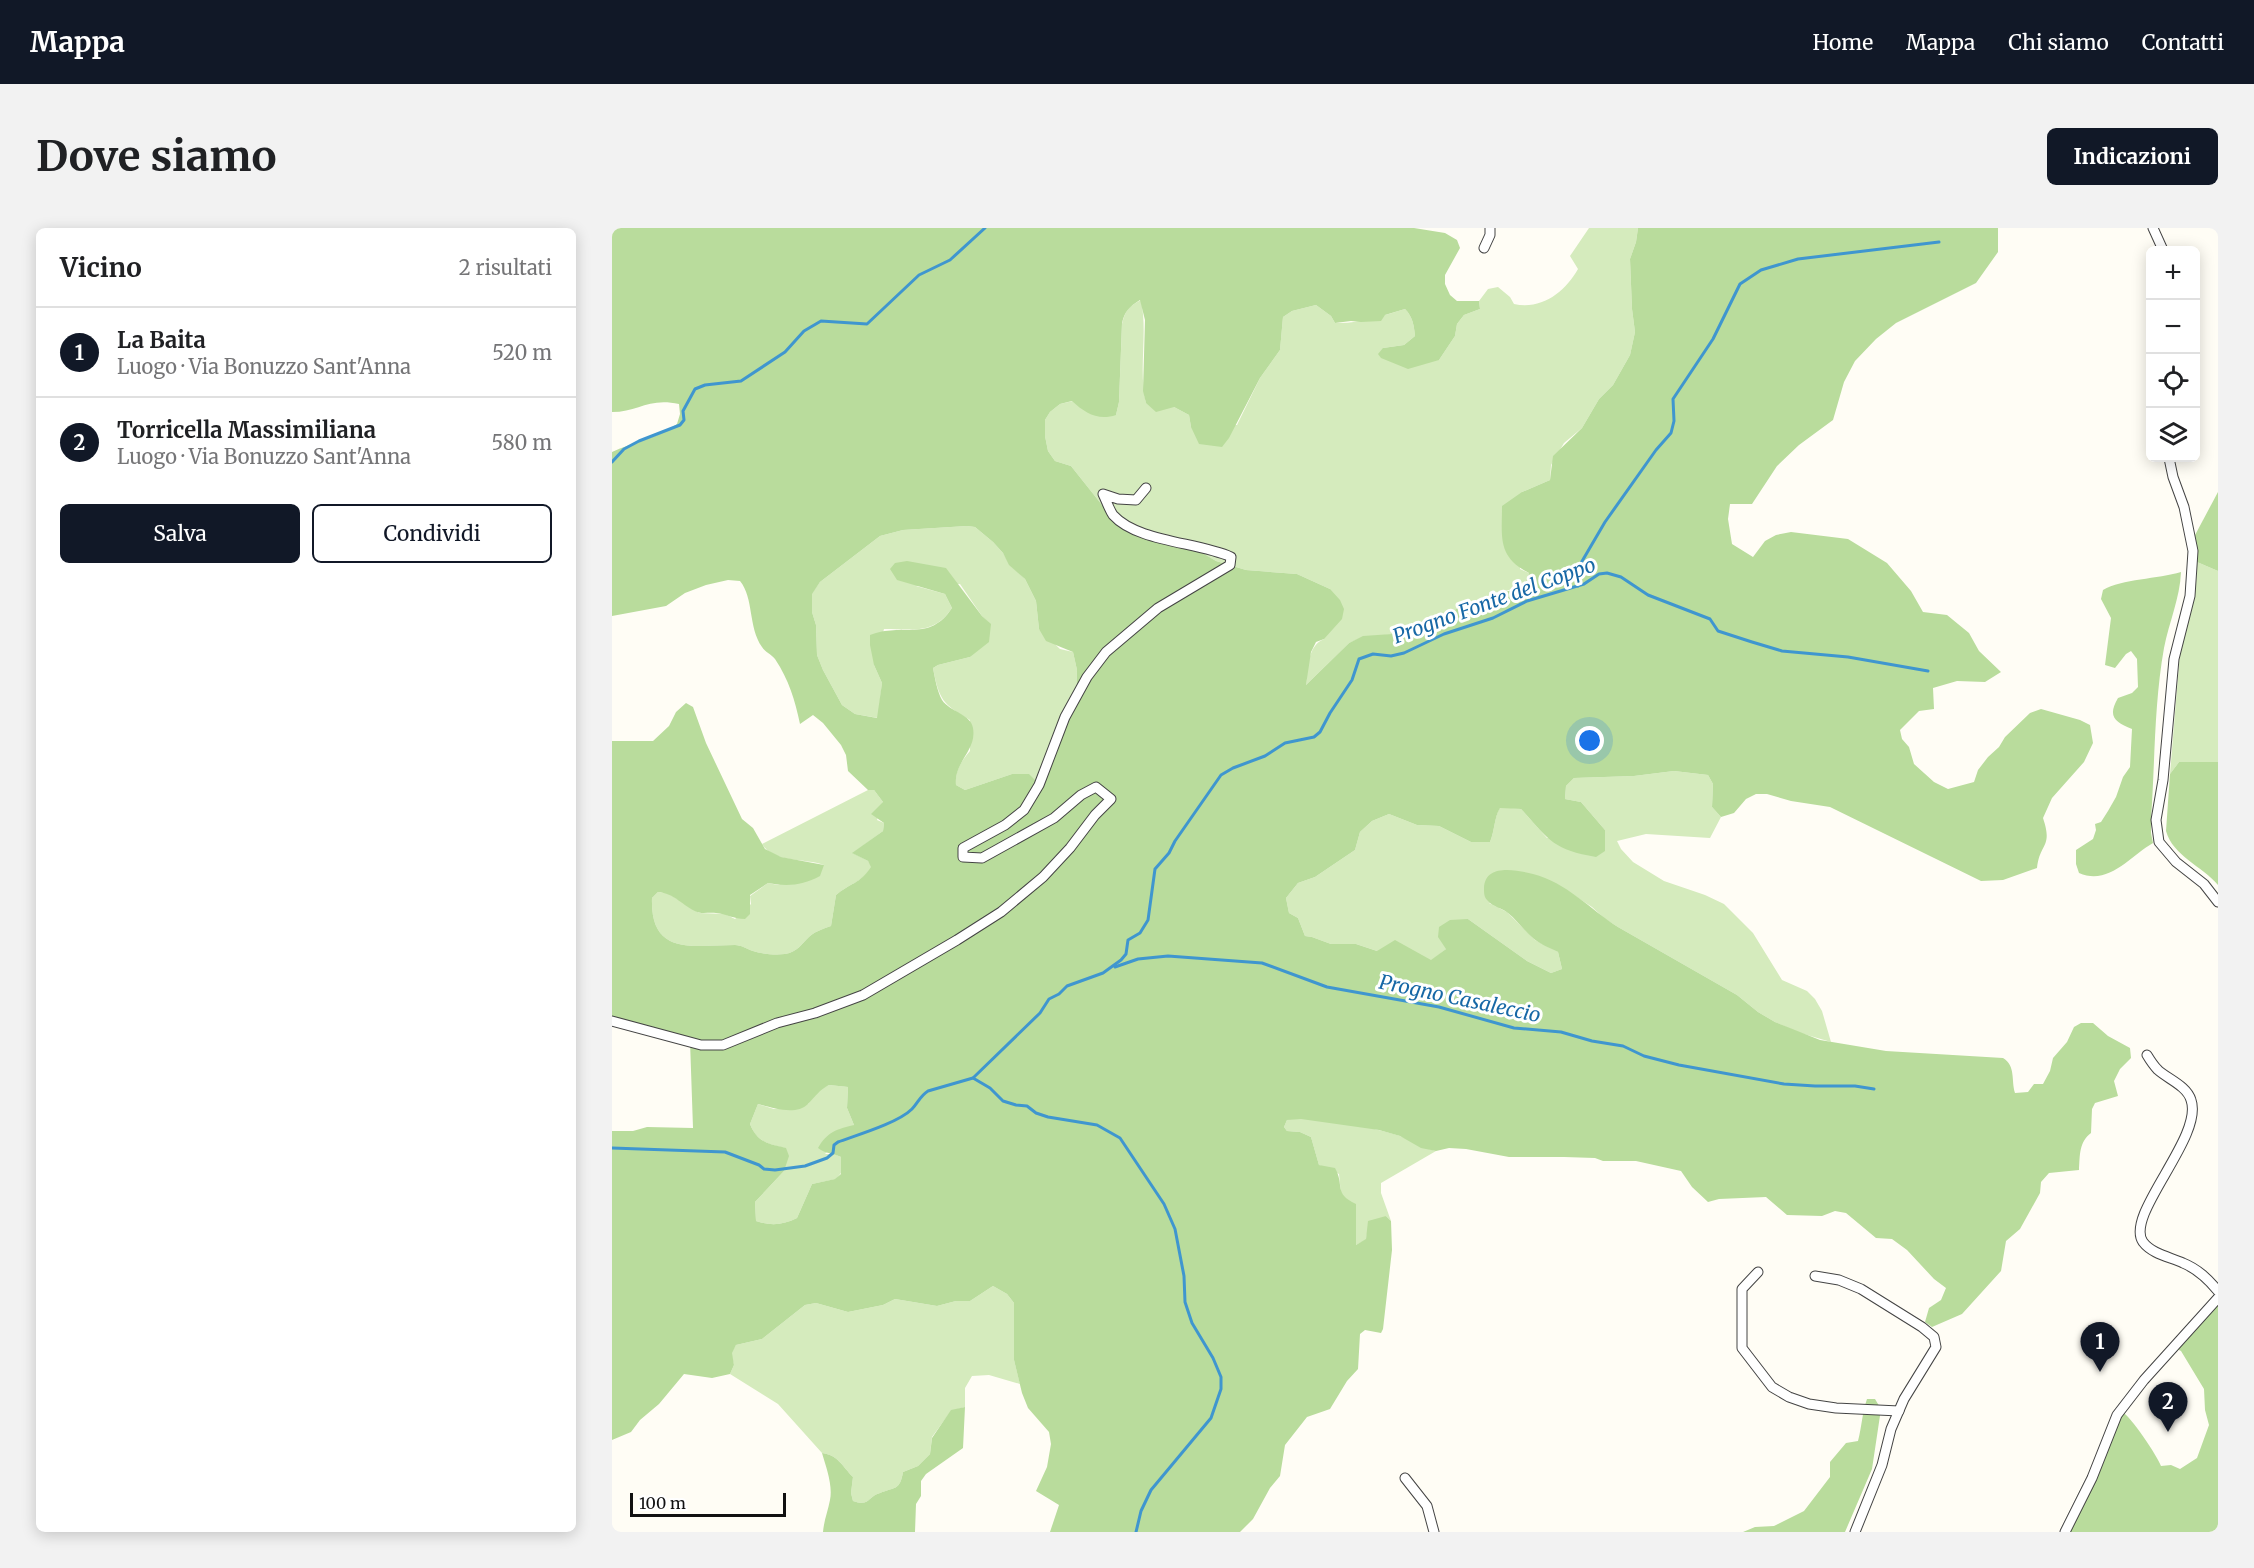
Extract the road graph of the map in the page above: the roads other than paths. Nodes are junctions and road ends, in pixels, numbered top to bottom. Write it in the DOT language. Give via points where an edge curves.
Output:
graph roads {
  1 [pos="1490,228"];
  2 [pos="2153,228"];
  3 [pos="2161,246"];
  4 [pos="1484,248"];
  5 [pos="2170,462"];
  6 [pos="1146,488"];
  7 [pos="2218,902"];
  8 [pos="612,1022"];
  9 [pos="2147,1055"];
  10 [pos="1758,1272"];
  11 [pos="1815,1276"];
  12 [pos="2218,1291"];
  13 [pos="2218,1298"];
  14 [pos="1899,1411"];
  15 [pos="1405,1478"];
  16 [pos="1434,1532"];
  17 [pos="1855,1532"];
  18 [pos="2065,1532"];
  1 -- 4 [label="street"];
  2 -- 3 [label="street"];
  5 -- 7 [label="street" via="2193,551 2190,596 2174,659 2156,820 2159,842"];
  6 -- 8 [label="street" via="1136,500 1103,494 1113,515 1139,533 1217,550 1231,557 1230,565 1158,608 1106,652 1065,717 1039,785 1024,810 963,848 963,857 982,858 1053,818 1096,787 1111,799 1043,877 992,918 863,994 723,1045 701,1045"];
  9 -- 12 [label="street" via="2157,1069 2191,1097 2193,1108 2139,1232 2151,1249 2207,1277"];
  10 -- 14 [label="street" via="1742,1289 1742,1348 1772,1387 1809,1404"];
  11 -- 14 [label="street" via="1861,1289 1934,1337 1936,1347"];
  13 -- 18 [label="street" via="2117,1415"];
  14 -- 17 [label="street"];
  15 -- 16 [label="street" via="1427,1506"];
}
